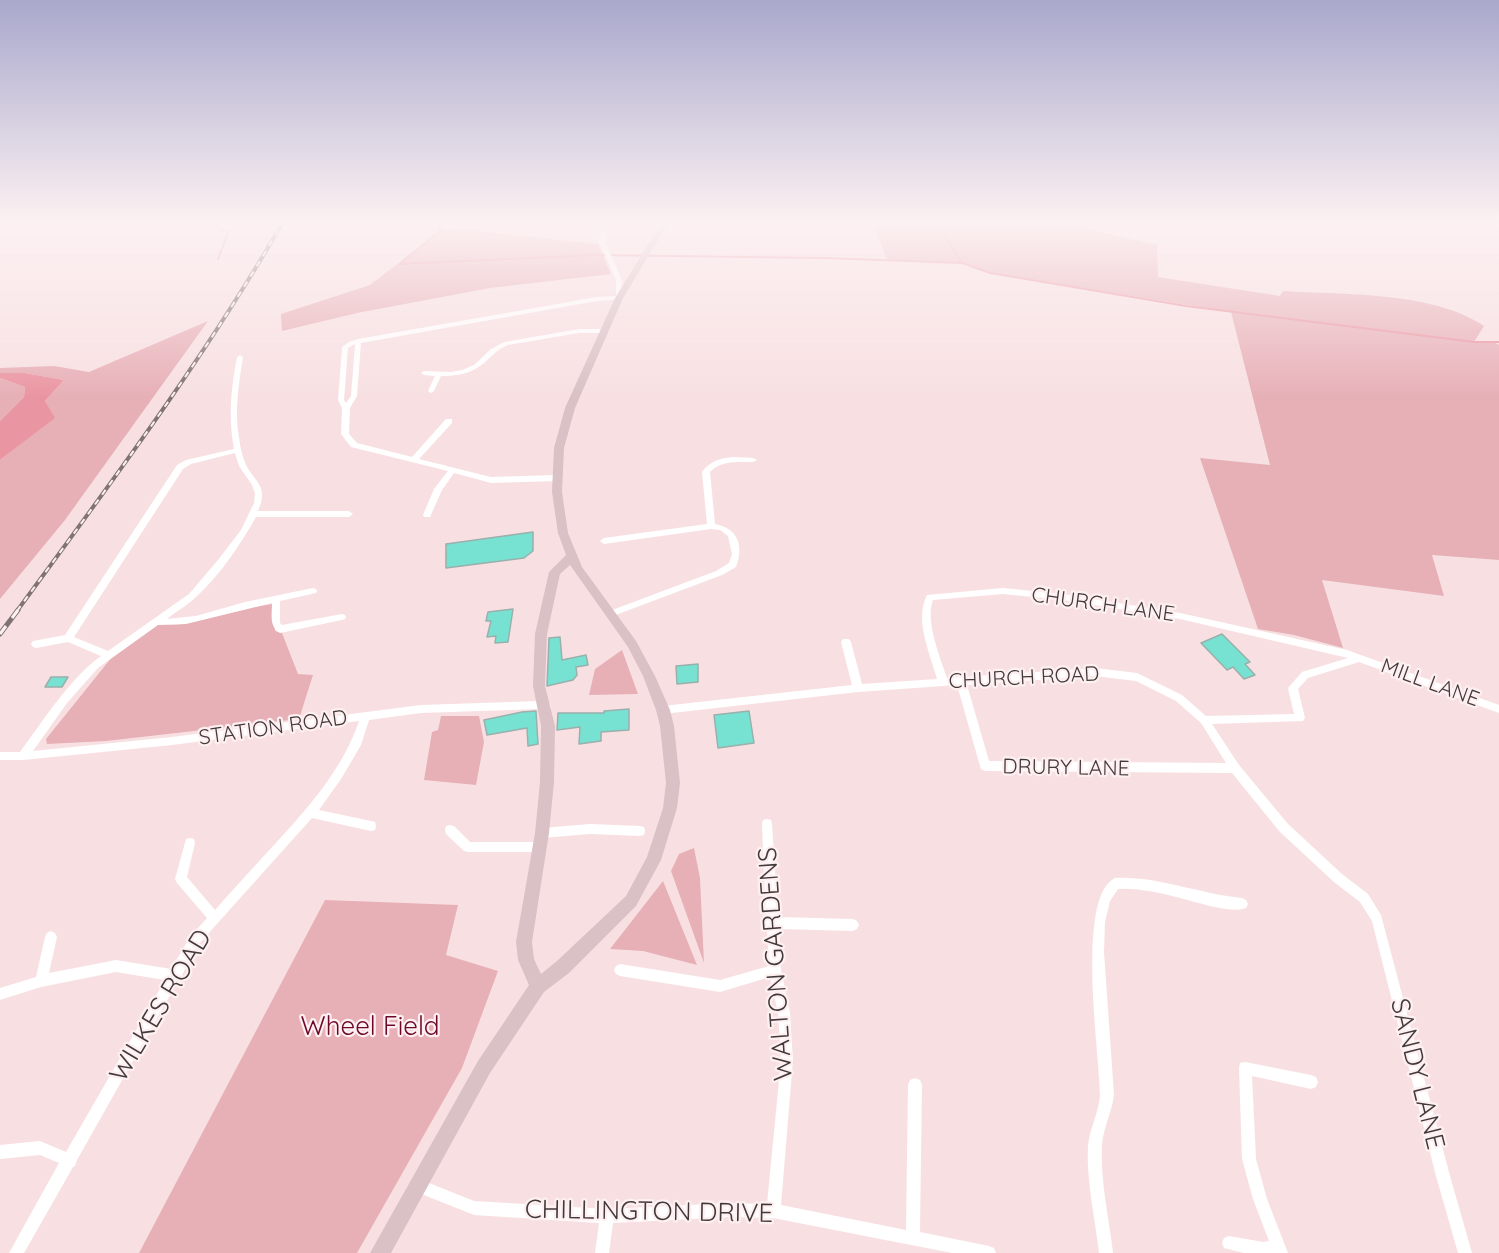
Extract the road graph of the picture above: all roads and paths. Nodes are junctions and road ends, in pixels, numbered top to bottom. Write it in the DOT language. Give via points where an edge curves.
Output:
graph roads {
  1 [pos="619,280"];
  2 [pos="630,280"];
  3 [pos="619,298"];
  4 [pos="606,331"];
  5 [pos="358,341"];
  6 [pos="240,357"];
  7 [pos="424,373"];
  8 [pos="439,374"];
  9 [pos="431,391"];
  10 [pos="346,408"];
  11 [pos="449,421"];
  12 [pos="238,450"];
  13 [pos="414,460"];
  14 [pos="753,460"];
  15 [pos="452,471"];
  16 [pos="557,478"];
  17 [pos="254,514"];
  18 [pos="349,514"];
  19 [pos="427,515"];
  20 [pos="711,526"];
  21 [pos="604,541"];
  22 [pos="572,556"];
  23 [pos="313,591"];
  24 [pos="276,599"];
  25 [pos="610,614"];
  26 [pos="342,617"];
  27 [pos="155,621"];
  28 [pos="68,638"];
  29 [pos="846,642"];
  30 [pos="36,644"];
  31 [pos="109,655"];
  32 [pos="1360,658"];
  33 [pos="961,681"];
  34 [pos="943,682"];
  35 [pos="858,688"];
  36 [pos="546,708"];
  37 [pos="1499,708"];
  38 [pos="663,710"];
  39 [pos="366,715"];
  40 [pos="1204,720"];
  41 [pos="0,756"];
  42 [pos="23,756"];
  43 [pos="1235,768"];
  44 [pos="310,813"];
  45 [pos="767,824"];
  46 [pos="371,826"];
  47 [pos="450,830"];
  48 [pos="639,831"];
  49 [pos="540,840"];
  50 [pos="190,843"];
  51 [pos="1364,898"];
  52 [pos="1242,904"];
  53 [pos="214,918"];
  54 [pos="771,923"];
  55 [pos="853,925"];
  56 [pos="51,937"];
  57 [pos="620,970"];
  58 [pos="775,970"];
  59 [pos="176,976"];
  60 [pos="41,981"];
  61 [pos="538,986"];
  62 [pos="0,994"];
  63 [pos="1311,1082"];
  64 [pos="915,1085"];
  65 [pos="0,1152"];
  66 [pos="70,1161"];
  67 [pos="419,1186"];
  68 [pos="773,1211"];
  69 [pos="607,1216"];
  70 [pos="913,1238"];
  71 [pos="1230,1243"];
  72 [pos="941,1249"];
  73 [pos="1280,1250"];
  74 [pos="16,1253"];
  75 [pos="380,1253"];
  76 [pos="602,1253"];
  77 [pos="989,1253"];
  78 [pos="1106,1253"];
  79 [pos="1465,1253"];
  1 -- 3 [label="street"];
  2 -- 3 [label="street"];
  3 -- 4 [label="street"];
  3 -- 5 [label="street"];
  4 -- 8 [label="street" via="579,331 506,343 469,371"];
  4 -- 16 [label="street" via="566,419"];
  5 -- 10 [label="street" via="354,396"];
  5 -- 10 [label="street" via="345,347 341,398"];
  6 -- 12 [label="street" via="232,406"];
  7 -- 8 [label="street"];
  8 -- 9 [label="street"];
  10 -- 13 [label="street" via="345,434 349,442"];
  11 -- 13 [label="street"];
  12 -- 17 [label="street" via="245,472 259,490"];
  12 -- 28 [label="street" via="180,467"];
  13 -- 15 [label="street"];
  14 -- 20 [label="street" via="718,462 708,467 705,472"];
  15 -- 16 [label="street" via="498,481"];
  15 -- 19 [label="street" via="438,489"];
  16 -- 22 [label="street" via="560,522"];
  17 -- 18 [label="street"];
  17 -- 27 [label="street" via="206,583"];
  20 -- 21 [label="street"];
  20 -- 25 [label="street" via="732,535 736,554 733,565"];
  22 -- 25 [label="street"];
  22 -- 36 [label="street" via="555,572 541,634 539,686"];
  23 -- 24 [label="street"];
  24 -- 26 [label="street" via="276,624 280,629"];
  24 -- 27 [label="street" via="191,621"];
  25 -- 38 [label="street" via="642,661"];
  27 -- 31 [label="street"];
  28 -- 30 [label="street"];
  28 -- 31 [label="street"];
  29 -- 35 [label="street"];
  31 -- 42 [label="street" via="77,684"];
  32 -- 34 [label="street, CHURCH LANE" via="1180,616 1003,591 930,597 926,601 929,633"];
  32 -- 37 [label="street, MILL LANE"];
  32 -- 40 [label="street" via="1305,675 1293,688 1300,718"];
  33 -- 34 [label="street, CHURCH ROAD"];
  33 -- 40 [label="street, CHURCH ROAD" via="1095,672 1137,677 1179,698"];
  33 -- 43 [label="street, DRURY LANE" via="986,766"];
  34 -- 35 [label="street, CHURCH ROAD"];
  35 -- 38 [label="street, CHURCH ROAD"];
  36 -- 39 [label="street, STATION ROAD" via="539,705"];
  36 -- 49 [label="street" via="547,783"];
  38 -- 61 [label="street" via="673,783 670,808 654,860 631,901"];
  39 -- 42 [label="street, STATION ROAD"];
  39 -- 44 [label="street, WILKES ROAD" via="357,742 337,777"];
  40 -- 43 [label="street, CHURCH ROAD"];
  41 -- 42 [label="street, STATION ROAD"];
  43 -- 51 [label="street, CHURCH ROAD" via="1284,828"];
  44 -- 46 [label="street"];
  44 -- 53 [label="street, WILKES ROAD"];
  45 -- 54 [label="street, WALTON GARDENS"];
  47 -- 49 [label="street" via="468,847"];
  48 -- 49 [label="street" via="590,829"];
  49 -- 61 [label="street" via="524,942 526,960"];
  50 -- 53 [label="street" via="181,879"];
  51 -- 79 [label="street, SANDY LANE" via="1377,919"];
  52 -- 78 [label="street" via="1220,903 1133,883 1115,884 1106,896 1098,945 1098,983 1107,1095 1095,1149"];
  53 -- 59 [label="street, WILKES ROAD" via="194,941"];
  54 -- 55 [label="street"];
  54 -- 58 [label="street, WALTON GARDENS"];
  56 -- 60 [label="street"];
  57 -- 58 [label="street" via="720,986"];
  58 -- 68 [label="street, WALTON GARDENS" via="784,1013 787,1060"];
  59 -- 60 [label="street" via="116,966"];
  59 -- 66 [label="street, WILKES ROAD"];
  60 -- 62 [label="street"];
  61 -- 67 [label="street" via="484,1067"];
  63 -- 73 [label="street" via="1245,1068 1249,1159"];
  64 -- 70 [label="street"];
  65 -- 66 [label="street" via="40,1148"];
  66 -- 74 [label="street, WILKES ROAD"];
  67 -- 69 [label="street, CHILLINGTON DRIVE" via="474,1208"];
  67 -- 75 [label="street"];
  68 -- 69 [label="street, CHILLINGTON DRIVE"];
  68 -- 70 [label="street, CHILLINGTON DRIVE"];
  69 -- 76 [label="street"];
  70 -- 72 [label="street, CHILLINGTON DRIVE"];
  71 -- 73 [label="street"];
  72 -- 77 [label="street, CHILLINGTON DRIVE"];
}
